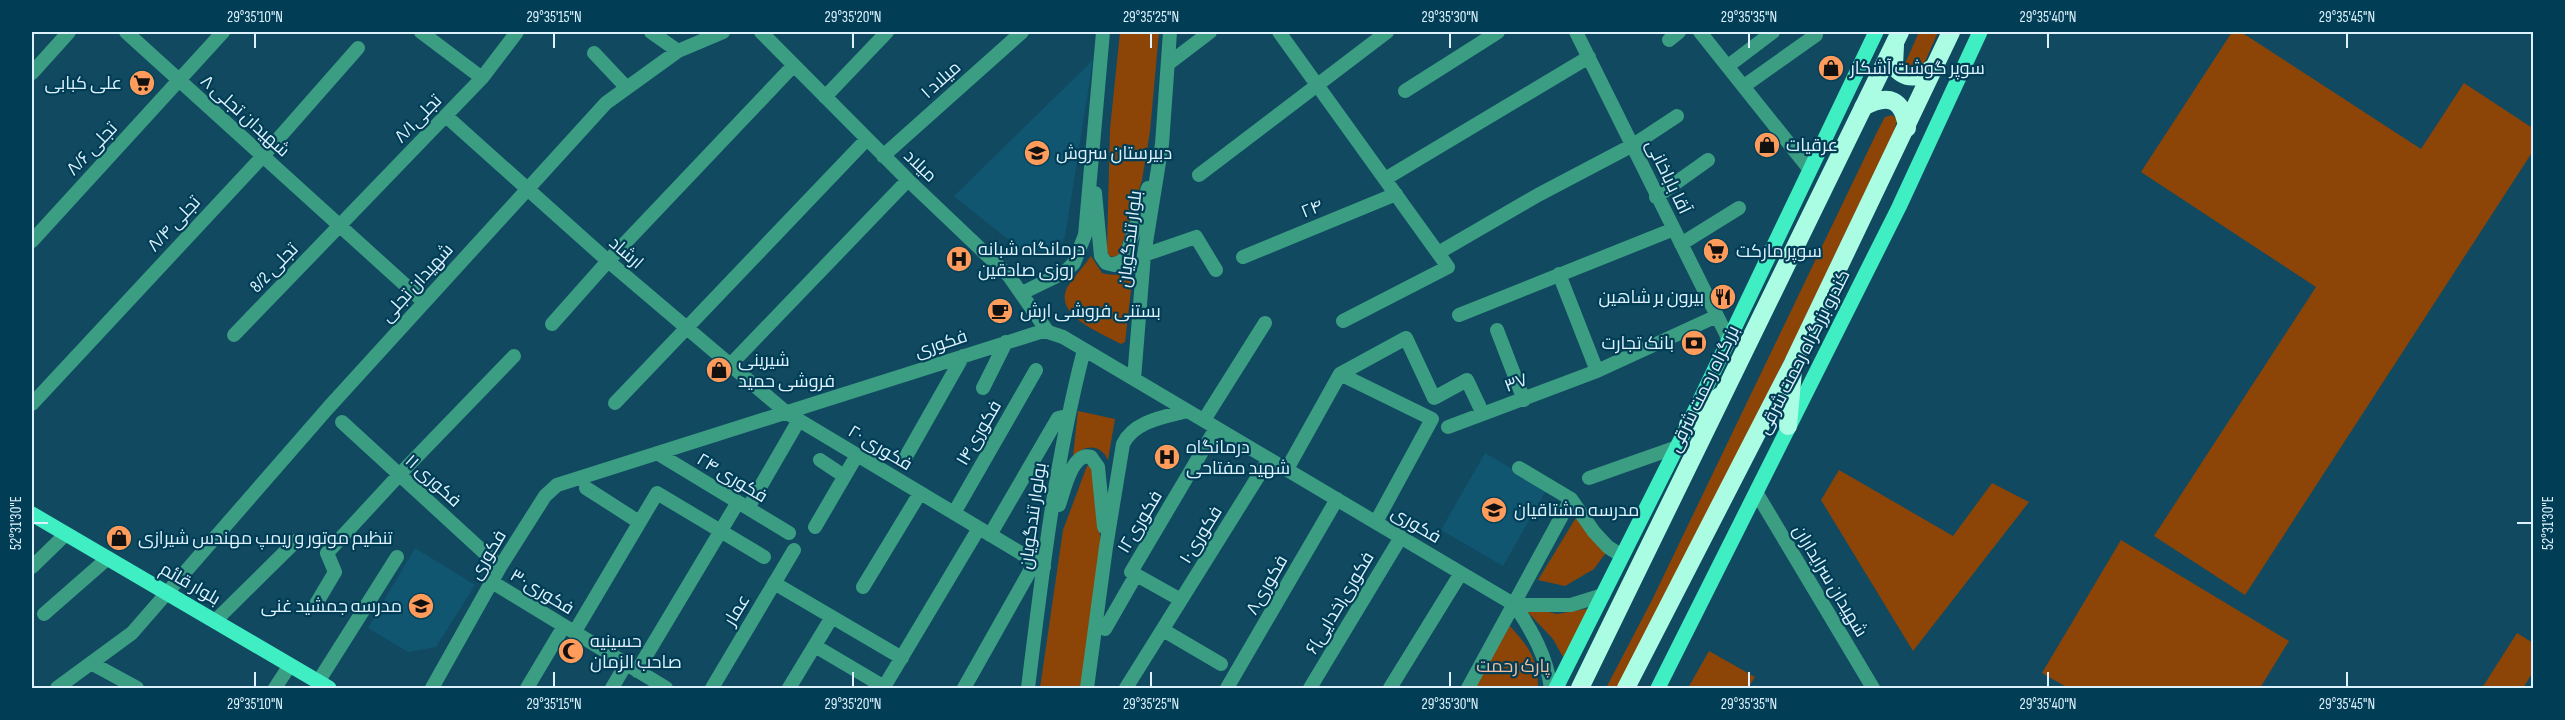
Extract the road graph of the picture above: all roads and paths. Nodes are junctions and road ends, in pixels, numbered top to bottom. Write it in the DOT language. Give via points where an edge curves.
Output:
graph roads {
  1 [pos="69,32"];
  2 [pos="126,32"];
  3 [pos="223,32"];
  4 [pos="421,32"];
  5 [pos="517,32"];
  6 [pos="651,32"];
  7 [pos="723,32"];
  8 [pos="761,32"];
  9 [pos="887,32"];
  10 [pos="1022,32"];
  11 [pos="1103,32"];
  12 [pos="1170,32"];
  13 [pos="1210,32"];
  14 [pos="1279,32"];
  15 [pos="1387,32"];
  16 [pos="1498,32"];
  17 [pos="1576,32"];
  18 [pos="1700,32"];
  19 [pos="1773,32"];
  20 [pos="1876,32"];
  21 [pos="1951,32"];
  22 [pos="1980,32"];
  23 [pos="1816,35"];
  24 [pos="1898,36"];
  25 [pos="358,48"];
  26 [pos="678,51"];
  27 [pos="594,53"];
  28 [pos="1589,57"];
  29 [pos="1168,64"];
  30 [pos="794,65"];
  31 [pos="1936,65"];
  32 [pos="1728,66"];
  33 [pos="32,73"];
  34 [pos="482,78"];
  35 [pos="179,81"];
  36 [pos="1318,85"];
  37 [pos="1744,86"];
  38 [pos="627,88"];
  39 [pos="1405,91"];
  40 [pos="825,97"];
  41 [pos="1863,107"];
  42 [pos="446,116"];
  43 [pos="1677,116"];
  44 [pos="1906,128"];
  45 [pos="867,139"];
  46 [pos="1162,144"];
  47 [pos="1633,145"];
  48 [pos="263,156"];
  49 [pos="883,156"];
  50 [pos="1092,157"];
  51 [pos="1708,160"];
  52 [pos="1810,170"];
  53 [pos="1199,175"];
  54 [pos="1385,178"];
  55 [pos="908,180"];
  56 [pos="527,189"];
  57 [pos="1395,194"];
  58 [pos="1656,197"];
  59 [pos="1739,208"];
  60 [pos="340,226"];
  61 [pos="1674,229"];
  62 [pos="32,242"];
  63 [pos="1681,244"];
  64 [pos="1438,253"];
  65 [pos="1144,255"];
  66 [pos="1243,257"];
  67 [pos="608,261"];
  68 [pos="1216,270"];
  69 [pos="1559,274"];
  70 [pos="1022,292"];
  71 [pos="424,303"];
  72 [pos="1459,315"];
  73 [pos="1717,316"];
  74 [pos="1343,321"];
  75 [pos="1265,323"];
  76 [pos="552,324"];
  77 [pos="686,328"];
  78 [pos="1497,330"];
  79 [pos="1048,332"];
  80 [pos="234,335"];
  81 [pos="1728,338"];
  82 [pos="1006,342"];
  83 [pos="1084,350"];
  84 [pos="514,356"];
  85 [pos="963,356"];
  86 [pos="1793,363"];
  87 [pos="730,366"];
  88 [pos="1036,370"];
  89 [pos="1597,372"];
  90 [pos="1340,374"];
  91 [pos="1134,379"];
  92 [pos="983,388"];
  93 [pos="1728,388"];
  94 [pos="1524,399"];
  95 [pos="615,403"];
  96 [pos="32,404"];
  97 [pos="1187,411"];
  98 [pos="1483,414"];
  99 [pos="793,416"];
  100 [pos="1067,416"];
  101 [pos="1204,420"];
  102 [pos="342,422"];
  103 [pos="1688,425"];
  104 [pos="1788,426"];
  105 [pos="1448,427"];
  106 [pos="1216,428"];
  107 [pos="1677,447"];
  108 [pos="657,453"];
  109 [pos="857,455"];
  110 [pos="904,459"];
  111 [pos="1269,459"];
  112 [pos="820,460"];
  113 [pos="1519,468"];
  114 [pos="1287,470"];
  115 [pos="399,475"];
  116 [pos="844,476"];
  117 [pos="1589,478"];
  118 [pos="586,488"];
  119 [pos="1756,492"];
  120 [pos="920,493"];
  121 [pos="1337,499"];
  122 [pos="1571,499"];
  123 [pos="743,505"];
  124 [pos="954,513"];
  125 [pos="32,514"];
  126 [pos="639,522"];
  127 [pos="1376,522"];
  128 [pos="815,527"];
  129 [pos="719,531"];
  130 [pos="984,532"];
  131 [pos="789,533"];
  132 [pos="66,534"];
  133 [pos="1401,537"];
  134 [pos="1047,538"];
  135 [pos="296,541"];
  136 [pos="1106,547"];
  137 [pos="794,550"];
  138 [pos="1622,556"];
  139 [pos="397,557"];
  140 [pos="764,557"];
  141 [pos="108,558"];
  142 [pos="1039,565"];
  143 [pos="32,567"];
  144 [pos="500,567"];
  145 [pos="1133,573"];
  146 [pos="1461,573"];
  147 [pos="492,582"];
  148 [pos="774,583"];
  149 [pos="863,587"];
  150 [pos="168,593"];
  151 [pos="1603,595"];
  152 [pos="1181,600"];
  153 [pos="316,604"];
  154 [pos="1515,604"];
  155 [pos="44,614"];
  156 [pos="832,616"];
  157 [pos="215,621"];
  158 [pos="569,629"];
  159 [pos="1106,629"];
  160 [pos="1163,630"];
  161 [pos="815,646"];
  162 [pos="902,658"];
  163 [pos="91,663"];
  164 [pos="1221,664"];
  165 [pos="290,665"];
  166 [pos="632,667"];
  167 [pos="868,684"];
  168 [pos="324,685"];
  169 [pos="57,688"];
  170 [pos="137,688"];
  171 [pos="275,688"];
  172 [pos="433,688"];
  173 [pos="527,688"];
  174 [pos="612,688"];
  175 [pos="666,688"];
  176 [pos="712,688"];
  177 [pos="789,688"];
  178 [pos="885,688"];
  179 [pos="964,688"];
  180 [pos="1028,688"];
  181 [pos="1087,688"];
  182 [pos="1126,688"];
  183 [pos="1227,688"];
  184 [pos="1310,688"];
  185 [pos="1390,688"];
  186 [pos="1468,688"];
  187 [pos="1554,688"];
  188 [pos="1580,688"];
  189 [pos="1626,688"];
  190 [pos="1658,688"];
  191 [pos="1873,688"];
  1 -- 33 [label="street"];
  2 -- 35 [label="street, شهیدان تجلی ۸"];
  3 -- 35 [label="street, تجلی ۸/۶"];
  4 -- 34 [label="street"];
  5 -- 34 [label="street, تجلی۸/۱"];
  6 -- 26 [label="street"];
  7 -- 26 [label="street, شهیدان تجلی"];
  8 -- 30 [label="street, میلاد"];
  9 -- 40 [label="street"];
  10 -- 49 [label="street, ۱ میلاد"];
  11 -- 50 [label="street"];
  12 -- 29 [label="street, بلوار تندگویان"];
  13 -- 29 [label="street"];
  14 -- 36 [label="street"];
  15 -- 36 [label="street"];
  16 -- 39 [label="street"];
  17 -- 28 [label="street, آقا باباخانی"];
  18 -- 32 [label="street"];
  19 -- 32 [label="street"];
  20 -- 52 [label="main road"];
  21 -- 31 [label="highway"];
  22 -- 104 [label="main road, کندرو بزرگراه رحمت شرقی" via="1899,207"];
  23 -- 37 [label="street"];
  24 -- 31 [label="highway" via="1894,66 1903,75 1916,77"];
  24 -- 41 [label="highway, بزرگراه رحمت شرقی"];
  25 -- 48 [label="street, ۸/۴ تجلی"];
  26 -- 38 [label="street, شهیدان تجلی"];
  27 -- 38 [label="street"];
  28 -- 47 [label="street, آقا باباخانی"];
  28 -- 54 [label="street"];
  29 -- 46 [label="street, بلوار تندگویان"];
  30 -- 40 [label="street, میلاد"];
  30 -- 67 [label="street"];
  31 -- 44 [label="highway"];
  32 -- 37 [label="street"];
  34 -- 42 [label="street, تجلی۸/۱"];
  35 -- 48 [label="street, شهیدان تجلی ۸"];
  35 -- 62 [label="street, تجلی ۸/۶"];
  36 -- 53 [label="street"];
  36 -- 54 [label="street"];
  37 -- 52 [label="street"];
  38 -- 56 [label="street, شهیدان تجلی" via="606,103"];
  40 -- 45 [label="street, میلاد"];
  41 -- 44 [label="highway" via="1877,101 1896,102 1904,113"];
  41 -- 93 [label="highway, بزرگراه رحمت شرقی"];
  42 -- 56 [label="street, ارشاد"];
  42 -- 60 [label="street, تجلی۸/۱"];
  43 -- 47 [label="street"];
  44 -- 86 [label="highway"];
  45 -- 49 [label="street, میلاد"];
  45 -- 77 [label="street"];
  46 -- 50 [label="street" via="1126,255 1118,264 1106,263 1101,256"];
  46 -- 65 [label="street, بلوار تندگویان"];
  47 -- 58 [label="street, آقا باباخانی"];
  47 -- 64 [label="street"];
  48 -- 60 [label="street, شهیدان تجلی ۸"];
  48 -- 96 [label="street, ۸/۴ تجلی"];
  49 -- 55 [label="street, میلاد"];
  50 -- 70 [label="street" via="1085,235 1074,263 1065,272"];
  51 -- 58 [label="street"];
  52 -- 81 [label="main road"];
  54 -- 57 [label="street"];
  55 -- 70 [label="street, میلاد"];
  55 -- 87 [label="street"];
  56 -- 67 [label="street, ارشاد"];
  56 -- 71 [label="street, شهیدان تجلی"];
  57 -- 64 [label="street"];
  57 -- 66 [label="street, ۲۴"];
  58 -- 61 [label="street, آقا باباخانی"];
  59 -- 63 [label="street"];
  60 -- 71 [label="street, شهیدان تجلی ۸"];
  60 -- 80 [label="street, 8/2 تجلی"];
  61 -- 63 [label="street, آقا باباخانی"];
  61 -- 69 [label="street"];
  63 -- 73 [label="street, آقا باباخانی"];
  64 -- 74 [label="street" via="1448,267"];
  65 -- 68 [label="street" via="1196,237"];
  65 -- 91 [label="street, بلوار تندگویان"];
  67 -- 76 [label="street"];
  67 -- 77 [label="street, ارشاد"];
  69 -- 72 [label="street"];
  69 -- 89 [label="street"];
  70 -- 79 [label="street, میلاد"];
  71 -- 150 [label="street, شهیدان تجلی"];
  73 -- 81 [label="street, آقا باباخانی"];
  73 -- 89 [label="street, ۳۷"];
  75 -- 101 [label="street"];
  77 -- 87 [label="street, ارشاد"];
  77 -- 95 [label="street"];
  78 -- 94 [label="street"];
  79 -- 82 [label="street, فکوری"];
  79 -- 83 [label="street, فکوری"];
  81 -- 103 [label="main road"];
  82 -- 85 [label="street, فکوری"];
  82 -- 92 [label="street"];
  83 -- 91 [label="street, فکوری"];
  83 -- 100 [label="street, بولوار تندگویان"];
  84 -- 115 [label="street"];
  85 -- 99 [label="street, فکوری"];
  85 -- 110 [label="street"];
  86 -- 104 [label="highway"];
  86 -- 189 [label="highway"];
  87 -- 99 [label="street, ارشاد"];
  88 -- 124 [label="street, فکوری۱۴"];
  89 -- 94 [label="street, ۳۷"];
  90 -- 98 [label="street" via="1406,338 1434,398 1467,380"];
  90 -- 114 [label="street"];
  90 -- 127 [label="street" via="1432,419"];
  91 -- 97 [label="street, فکوری"];
  93 -- 103 [label="highway"];
  93 -- 188 [label="highway, بزرگراه رحمت شرقی"];
  94 -- 98 [label="street, ۳۷"];
  97 -- 101 [label="street, فکوری"];
  97 -- 136 [label="street" via="1155,419 1128,435 1123,444"];
  98 -- 105 [label="street, ۳۷"];
  99 -- 108 [label="street, فکوری"];
  99 -- 109 [label="street, فکوری ۲۰"];
  99 -- 123 [label="street"];
  100 -- 130 [label="street" via="1058,418"];
  100 -- 134 [label="street, بولوار تندگویان"];
  101 -- 106 [label="street, فکوری"];
  102 -- 115 [label="street, فکوری ۱۱"];
  103 -- 107 [label="main road"];
  104 -- 119 [label="main road, کندرو بزرگراه رحمت شرقی"];
  106 -- 111 [label="street, فکوری"];
  106 -- 145 [label="street, فکوری۱۲"];
  107 -- 117 [label="street"];
  107 -- 138 [label="main road"];
  108 -- 123 [label="street, فکوری ۲۴"];
  108 -- 144 [label="street, فکوری" via="557,485 545,496"];
  109 -- 116 [label="street"];
  109 -- 120 [label="street, فکوری ۲۰"];
  111 -- 114 [label="street, فکوری"];
  111 -- 152 [label="street, فکوری۱۰"];
  112 -- 116 [label="street"];
  113 -- 122 [label="street"];
  114 -- 121 [label="street, فکوری"];
  115 -- 144 [label="street, فکوری ۱۱"];
  115 -- 153 [label="street" via="327,553 335,572"];
  116 -- 128 [label="street"];
  118 -- 126 [label="street"];
  119 -- 190 [label="main road, کندرو بزرگراه رحمت شرقی"];
  119 -- 191 [label="street, شهیدان سرایداران"];
  120 -- 124 [label="street, فکوری ۲۰"];
  120 -- 149 [label="street"];
  121 -- 127 [label="street, فکوری"];
  121 -- 183 [label="street, فکوری۸"];
  122 -- 138 [label="street" via="1594,532"];
  122 -- 154 [label="street"];
  123 -- 129 [label="street"];
  123 -- 131 [label="street, فکوری ۲۴"];
  124 -- 130 [label="street, فکوری ۲۰"];
  125 -- 132 [label="main road, بلوار قائم"];
  126 -- 129 [label="street" via="657,493"];
  126 -- 158 [label="street"];
  127 -- 133 [label="street, فکوری"];
  129 -- 140 [label="street"];
  129 -- 166 [label="street"];
  130 -- 142 [label="street, فکوری ۲۰"];
  130 -- 162 [label="street"];
  132 -- 141 [label="main road, بلوار قائم"];
  132 -- 143 [label="street"];
  133 -- 146 [label="street, فکوری"];
  133 -- 184 [label="street, ۶فکوری(خدایی)"];
  134 -- 136 [label="street" via="1073,467 1086,455 1098,467"];
  134 -- 142 [label="street, بولوار تندگویان"];
  135 -- 157 [label="street"];
  136 -- 181 [label="street"];
  137 -- 148 [label="street, عمار"];
  138 -- 151 [label="main road"];
  139 -- 168 [label="street"];
  141 -- 150 [label="main road, بلوار قائم"];
  141 -- 155 [label="street"];
  142 -- 179 [label="street"];
  142 -- 180 [label="street, بولوار تندگویان"];
  144 -- 147 [label="street, فکوری"];
  145 -- 152 [label="street"];
  145 -- 159 [label="street, فکوری۱۲"];
  146 -- 154 [label="street, فکوری"];
  146 -- 185 [label="street"];
  147 -- 158 [label="street, فکوری۳۰"];
  147 -- 172 [label="street, فکوری"];
  148 -- 156 [label="street"];
  148 -- 176 [label="street, عمار"];
  150 -- 157 [label="main road, بلوار قائم"];
  150 -- 163 [label="street, شهیدان تجلی" via="132,633"];
  151 -- 154 [label="street, فکوری" via="1571,604"];
  151 -- 187 [label="main road"];
  152 -- 160 [label="street, فکوری۱۰"];
  154 -- 186 [label="street"];
  154 -- 187 [label="street, فکوری" via="1536,639"];
  156 -- 161 [label="street"];
  156 -- 162 [label="street"];
  157 -- 165 [label="main road, بلوار قائم"];
  158 -- 166 [label="street, فکوری۳۰"];
  158 -- 173 [label="street"];
  160 -- 164 [label="street"];
  160 -- 182 [label="street, فکوری۱۰"];
  161 -- 167 [label="street"];
  161 -- 177 [label="street"];
  162 -- 178 [label="street"];
  163 -- 169 [label="street, شهیدان تجلی"];
  163 -- 170 [label="street"];
  165 -- 168 [label="main road, بلوار قائم"];
  165 -- 171 [label="street"];
  166 -- 174 [label="street"];
  166 -- 175 [label="street, فکوری۳۰"];
  167 -- 178 [label="street"];
}
